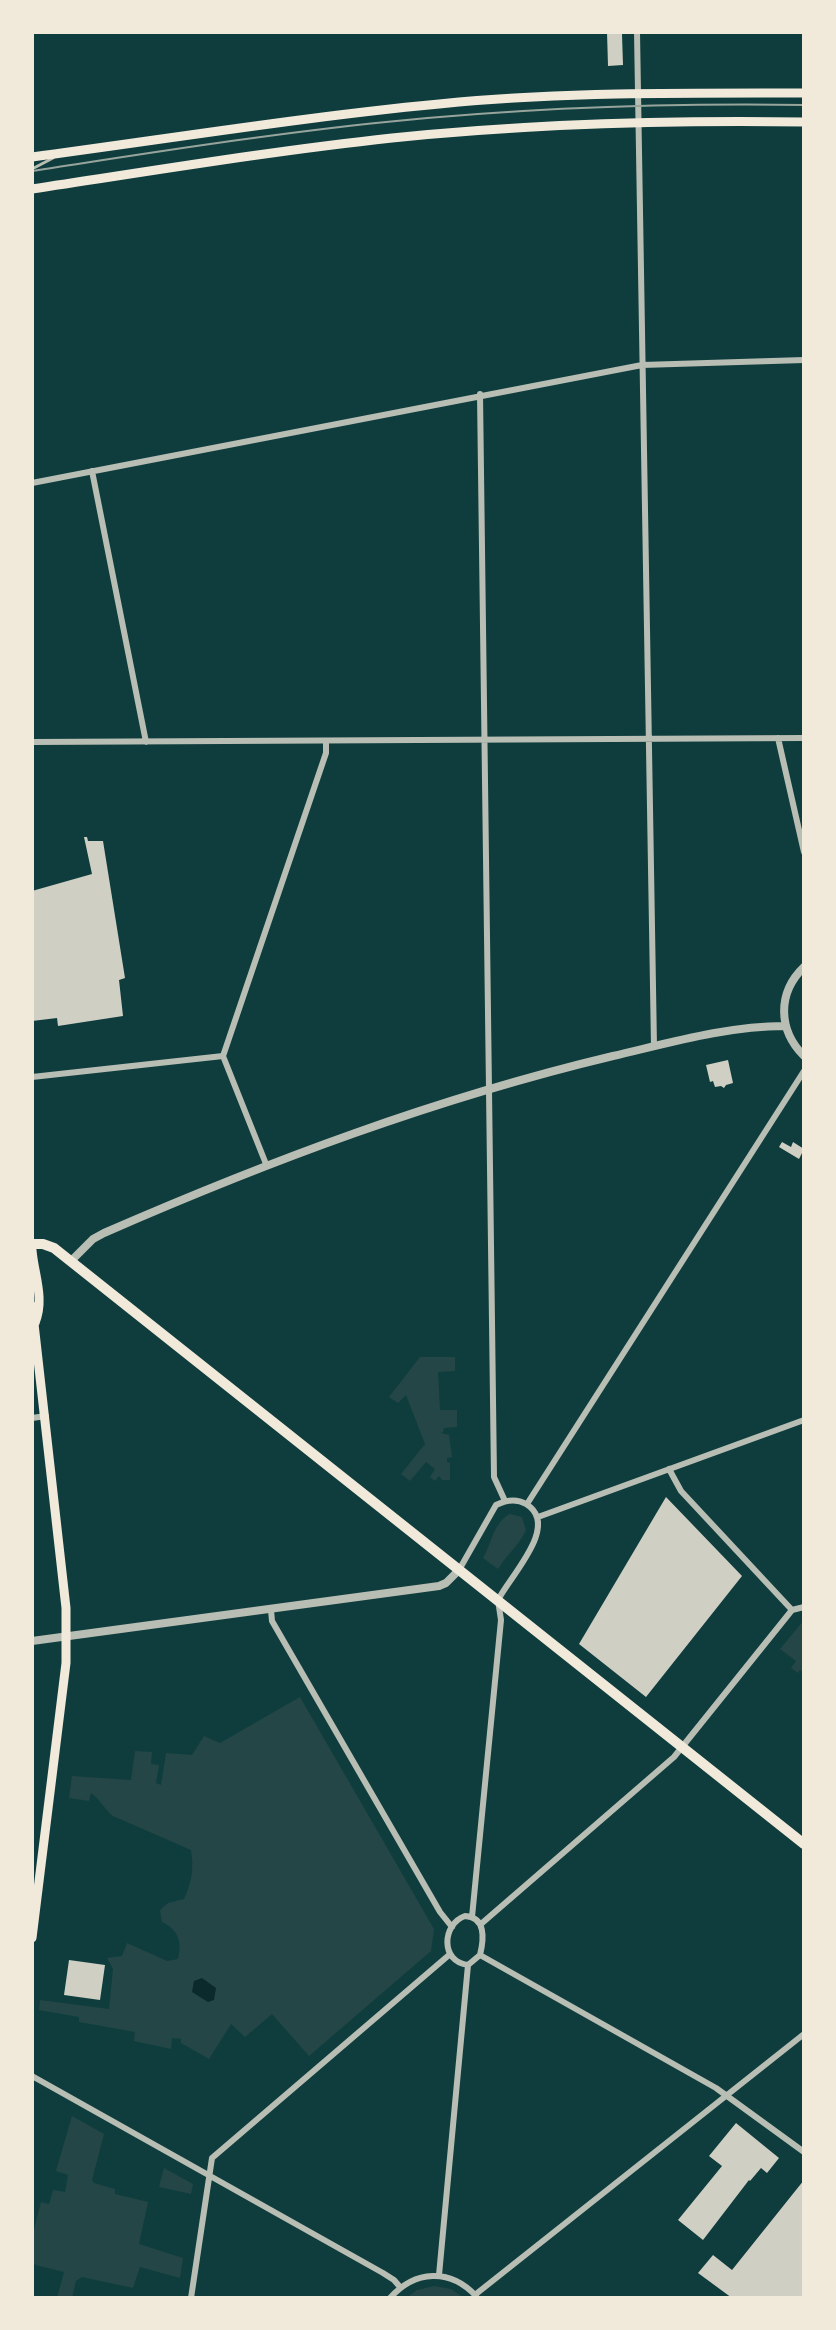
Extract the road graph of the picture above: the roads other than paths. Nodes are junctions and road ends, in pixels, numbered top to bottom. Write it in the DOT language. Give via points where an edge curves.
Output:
graph roads {
  1 [pos="637,32"];
  2 [pos="638,92"];
  3 [pos="804,93"];
  4 [pos="804,122"];
  5 [pos="638,124"];
  6 [pos="59,153"];
  7 [pos="32,157"];
  8 [pos="32,169"];
  9 [pos="32,189"];
  10 [pos="804,360"];
  11 [pos="642,365"];
  12 [pos="480,394"];
  13 [pos="92,471"];
  14 [pos="32,483"];
  15 [pos="778,738"];
  16 [pos="804,738"];
  17 [pos="648,739"];
  18 [pos="486,740"];
  19 [pos="326,741"];
  20 [pos="32,742"];
  21 [pos="146,742"];
  22 [pos="804,852"];
  23 [pos="804,967"];
  24 [pos="785,1026"];
  25 [pos="654,1046"];
  26 [pos="223,1056"];
  27 [pos="804,1056"];
  28 [pos="804,1071"];
  29 [pos="32,1077"];
  30 [pos="490,1090"];
  31 [pos="266,1164"];
  32 [pos="32,1247"];
  33 [pos="32,1257"];
  34 [pos="71,1261"];
  35 [pos="33,1272"];
  36 [pos="32,1306"];
  37 [pos="35,1323"];
  38 [pos="46,1416"];
  39 [pos="32,1418"];
  40 [pos="804,1420"];
  41 [pos="669,1469"];
  42 [pos="505,1501"];
  43 [pos="527,1504"];
  44 [pos="538,1517"];
  45 [pos="459,1570"];
  46 [pos="498,1600"];
  47 [pos="804,1607"];
  48 [pos="271,1610"];
  49 [pos="792,1610"];
  50 [pos="66,1636"];
  51 [pos="32,1641"];
  52 [pos="682,1747"];
  53 [pos="804,1844"];
  54 [pos="472,1917"];
  55 [pos="481,1924"];
  56 [pos="452,1927"];
  57 [pos="32,1938"];
  58 [pos="449,1955"];
  59 [pos="480,1955"];
  60 [pos="468,1965"];
  61 [pos="804,2034"];
  62 [pos="32,2076"];
  63 [pos="727,2095"];
  64 [pos="804,2152"];
  65 [pos="208,2175"];
  66 [pos="439,2275"];
  67 [pos="400,2287"];
  68 [pos="477,2296"];
  69 [pos="191,2298"];
  70 [pos="390,2298"];
  1 -- 2 [label="street"];
  2 -- 3 [label="main road"];
  2 -- 5 [label="street"];
  2 -- 6 [label="main road" via="459,102"];
  4 -- 5 [label="main road"];
  5 -- 9 [label="main road" via="394,138"];
  5 -- 11 [label="street"];
  6 -- 7 [label="main road"];
  6 -- 8 [label="lane"];
  10 -- 11 [label="street"];
  11 -- 12 [label="street"];
  11 -- 17 [label="street"];
  12 -- 13 [label="street"];
  12 -- 18 [label="street"];
  13 -- 14 [label="street"];
  13 -- 21 [label="street"];
  15 -- 16 [label="street"];
  15 -- 17 [label="street"];
  15 -- 22 [label="street"];
  17 -- 18 [label="street"];
  17 -- 25 [label="street"];
  18 -- 19 [label="street"];
  18 -- 30 [label="street"];
  19 -- 21 [label="street"];
  19 -- 26 [label="street"];
  20 -- 21 [label="street"];
  23 -- 24 [label="street" via="786,994"];
  24 -- 25 [label="street"];
  24 -- 27 [label="street"];
  25 -- 30 [label="street"];
  26 -- 29 [label="street"];
  26 -- 31 [label="street"];
  28 -- 43 [label="street"];
  30 -- 31 [label="street"];
  30 -- 42 [label="street" via="494,1477"];
  31 -- 34 [label="street" via="93,1239"];
  32 -- 33 [label="main road"];
  32 -- 34 [label="main road" via="43,1244"];
  33 -- 35 [label="main road"];
  34 -- 45 [label="main road"];
  35 -- 37 [label="main road" via="39,1281"];
  36 -- 37 [label="main road"];
  37 -- 38 [label="main road"];
  38 -- 39 [label="street"];
  38 -- 50 [label="main road"];
  40 -- 41 [label="street"];
  41 -- 44 [label="street"];
  41 -- 49 [label="street" via="681,1491"];
  42 -- 43 [label="street"];
  42 -- 45 [label="street" via="496,1505"];
  43 -- 44 [label="street"];
  44 -- 46 [label="street" via="539,1534"];
  45 -- 46 [label="main road"];
  45 -- 48 [label="street" via="439,1586"];
  46 -- 52 [label="main road"];
  46 -- 54 [label="street" via="501,1620"];
  47 -- 49 [label="street"];
  48 -- 50 [label="street"];
  48 -- 56 [label="street" via="272,1621"];
  49 -- 52 [label="street"];
  50 -- 51 [label="street"];
  50 -- 57 [label="main road"];
  52 -- 53 [label="main road"];
  52 -- 55 [label="street"];
  54 -- 55 [label="street"];
  54 -- 56 [label="street" via="457,1919"];
  55 -- 59 [label="street"];
  56 -- 58 [label="street"];
  58 -- 60 [label="street"];
  58 -- 65 [label="street" via="212,2158"];
  59 -- 60 [label="street"];
  59 -- 63 [label="street"];
  60 -- 66 [label="street"];
  61 -- 63 [label="street"];
  62 -- 65 [label="street"];
  63 -- 64 [label="street"];
  63 -- 68 [label="street"];
  65 -- 67 [label="street" via="391,2277"];
  65 -- 69 [label="street"];
  66 -- 67 [label="street"];
  66 -- 68 [label="street" via="453,2278"];
  67 -- 70 [label="street"];
}
